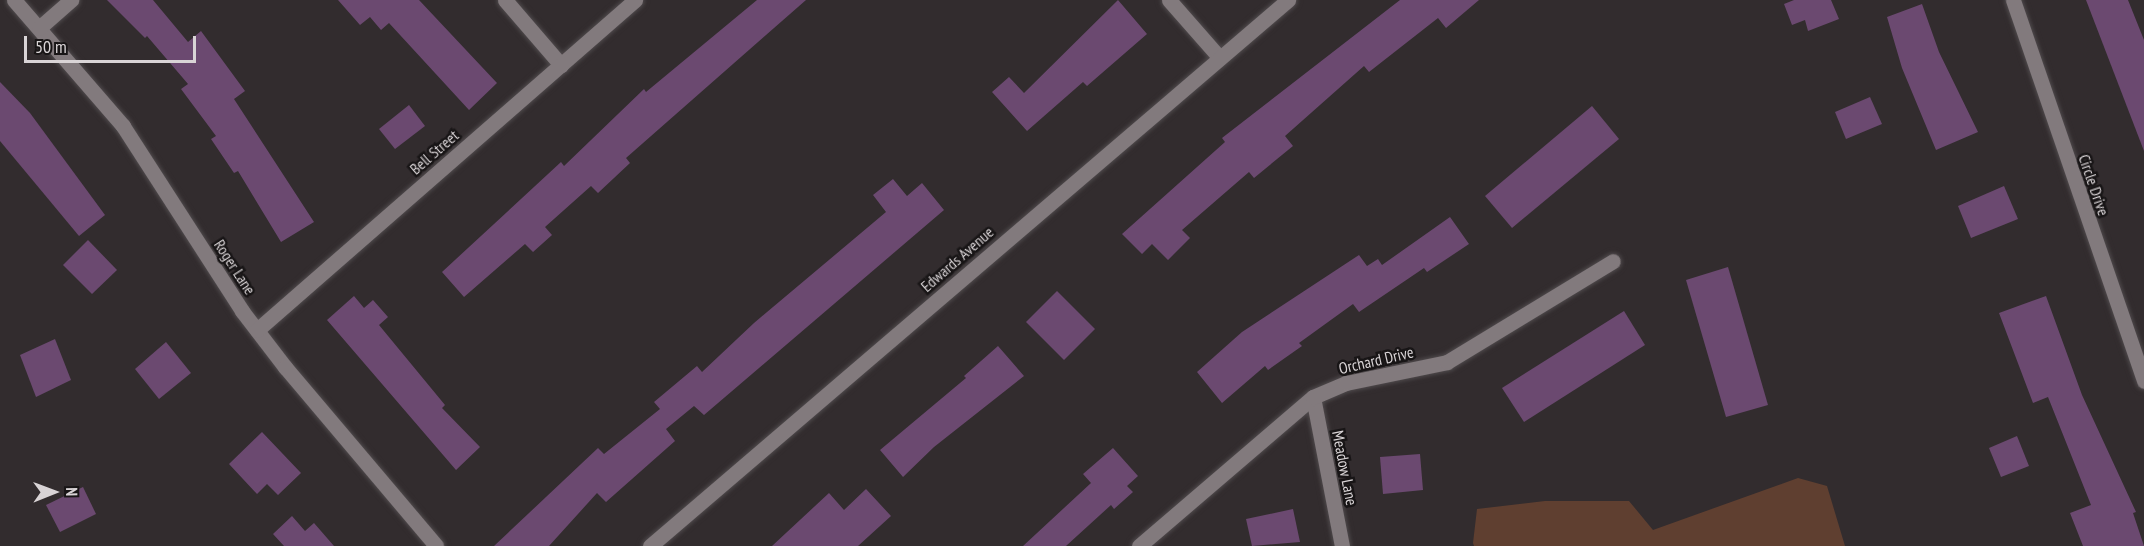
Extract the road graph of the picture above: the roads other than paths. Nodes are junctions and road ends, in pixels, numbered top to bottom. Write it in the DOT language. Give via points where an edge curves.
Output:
graph roads {
  1 [pos="14,0"];
  2 [pos="71,0"];
  3 [pos="505,0"];
  4 [pos="635,0"];
  5 [pos="1170,0"];
  6 [pos="1288,0"];
  7 [pos="2013,0"];
  8 [pos="39,28"];
  9 [pos="1220,58"];
  10 [pos="561,65"];
  11 [pos="1613,261"];
  12 [pos="257,330"];
  13 [pos="2139,351"];
  14 [pos="2144,381"];
  15 [pos="1313,397"];
  16 [pos="436,546"];
  17 [pos="650,546"];
  18 [pos="1139,546"];
  19 [pos="1342,546"];
  1 -- 8 [label="street, Roger Lane"];
  2 -- 8 [label="street"];
  3 -- 10 [label="street"];
  4 -- 10 [label="street, Bell Street"];
  5 -- 9 [label="street"];
  6 -- 9 [label="street, Edwards Avenue"];
  7 -- 13 [label="street, Circle Drive"];
  8 -- 12 [label="street, Roger Lane" via="123,126"];
  9 -- 17 [label="street, Edwards Avenue"];
  10 -- 12 [label="street, Bell Street"];
  11 -- 15 [label="street, Orchard Drive" via="1447,362 1346,383"];
  12 -- 16 [label="street, Roger Lane"];
  13 -- 14 [label="street, Circle Drive"];
  15 -- 18 [label="street, Orchard Drive"];
  15 -- 19 [label="street, Meadow Lane"];
}
